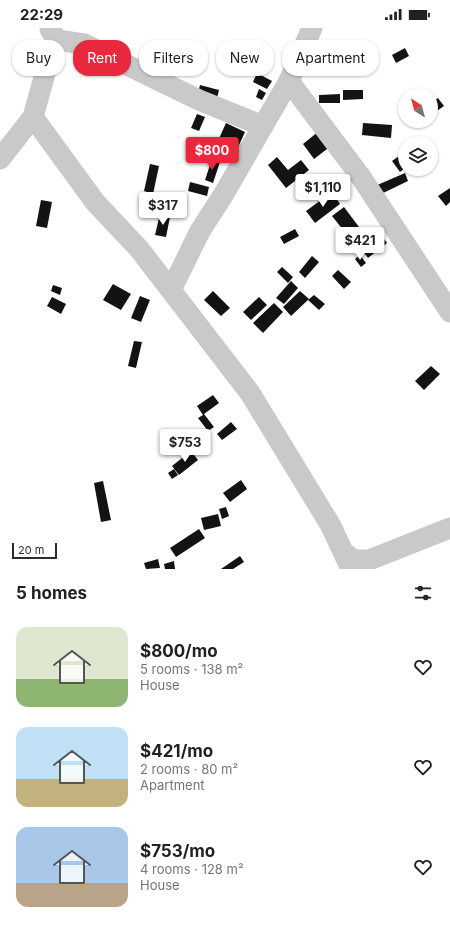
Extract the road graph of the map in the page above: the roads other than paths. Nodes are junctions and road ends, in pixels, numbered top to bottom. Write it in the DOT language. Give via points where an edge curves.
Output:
graph roads {
  1 [pos="315,29"];
  2 [pos="53,34"];
  3 [pos="288,81"];
  4 [pos="32,117"];
  5 [pos="262,126"];
  6 [pos="0,159"];
  7 [pos="171,290"];
  8 [pos="450,312"];
  9 [pos="450,528"];
  10 [pos="348,562"];
  1 -- 3 [label="street"];
  2 -- 4 [label="street" via="49,58"];
  2 -- 5 [label="street" via="84,44 199,100"];
  3 -- 5 [label="street"];
  3 -- 8 [label="street" via="361,177"];
  4 -- 6 [label="street"];
  4 -- 7 [label="street" via="95,202 125,233"];
  5 -- 7 [label="street" via="200,231"];
  7 -- 10 [label="street" via="250,393 328,520"];
  9 -- 10 [label="street" via="369,560"];
}
